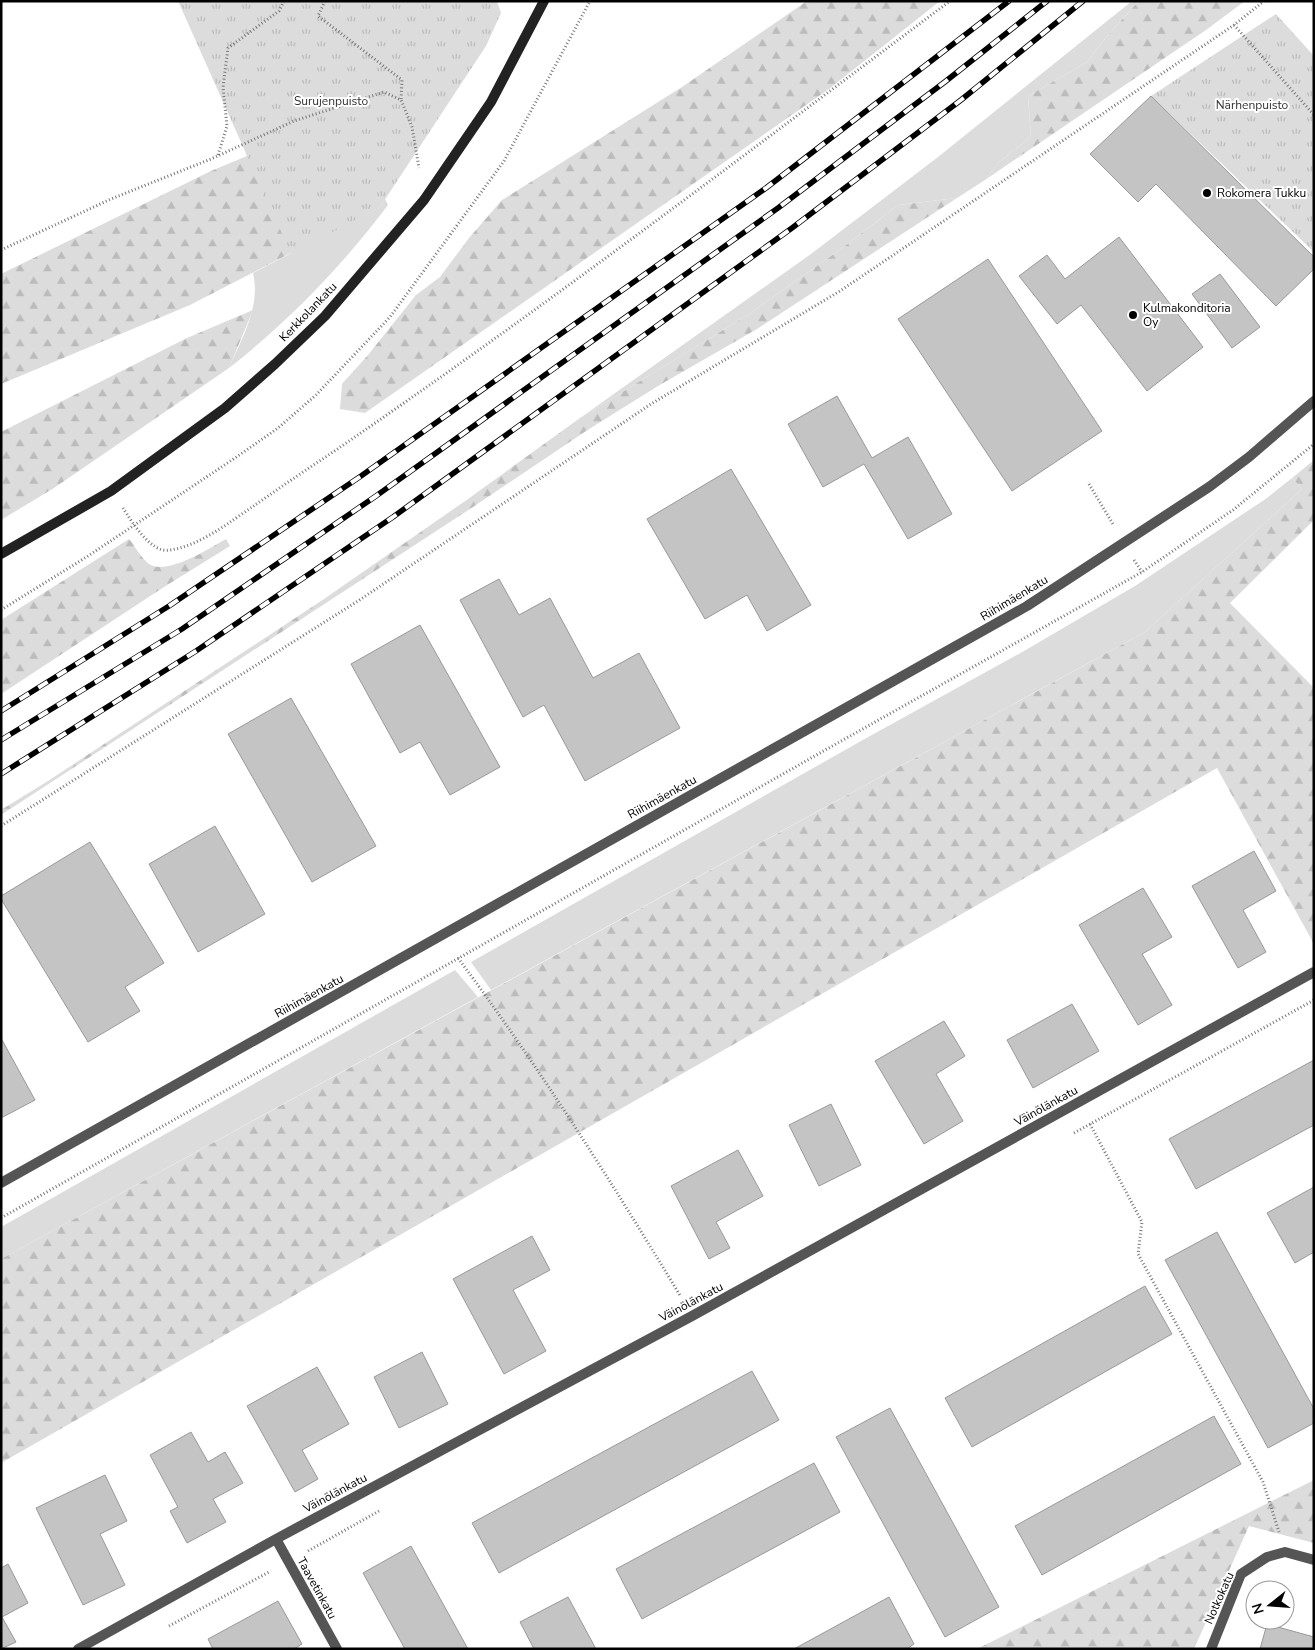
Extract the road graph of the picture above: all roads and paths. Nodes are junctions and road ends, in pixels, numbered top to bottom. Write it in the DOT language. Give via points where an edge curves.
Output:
graph roads {
  1 [pos="284,1"];
  2 [pos="325,1"];
  3 [pos="544,1"];
  4 [pos="950,1"];
  5 [pos="1264,1"];
  6 [pos="1234,25"];
  7 [pos="401,100"];
  8 [pos="1314,115"];
  9 [pos="218,156"];
  10 [pos="424,200"];
  11 [pos="1,250"];
  12 [pos="1314,401"];
  13 [pos="1314,444"];
  14 [pos="111,491"];
  15 [pos="1,554"];
  16 [pos="1,826"];
  17 [pos="458,958"];
  18 [pos="1314,972"];
  19 [pos="1090,1124"];
  20 [pos="1,1183"];
  21 [pos="1,1218"];
  22 [pos="692,1316"];
  23 [pos="276,1539"];
  24 [pos="1285,1552"];
  25 [pos="1314,1560"];
  26 [pos="78,1649"];
  27 [pos="337,1649"];
  28 [pos="1211,1649"];
  1 -- 9 [label="path" via="279,11 228,48 223,87 227,126"];
  2 -- 7 [label="path" via="318,16 402,80"];
  3 -- 10 [label="main road, Kerkkolankatu" via="491,102"];
  4 -- 14 [label="path" via="393,411 194,543 168,551 158,549 140,532"];
  5 -- 6 [label="path"];
  6 -- 8 [label="path"];
  6 -- 16 [label="path" via="840,291 651,404 358,601"];
  7 -- 9 [label="path" via="384,92 294,121"];
  7 -- 10 [label="path" via="412,127"];
  9 -- 11 [label="path" via="111,199"];
  10 -- 14 [label="main road, Kerkkolankatu" via="325,316 274,364 224,408"];
  12 -- 20 [label="street, Riihimäenkatu" via="1250,457 1209,487 1027,606"];
  13 -- 17 [label="path" via="1233,510 1142,572"];
  14 -- 15 [label="main road, Kerkkolankatu"];
  17 -- 21 [label="path"];
  17 -- 22 [label="path" via="546,1081"];
  18 -- 22 [label="street, Väinölänkatu"];
  19 -- 24 [label="path" via="1142,1222 1138,1254 1262,1482"];
  22 -- 23 [label="street, Väinölänkatu"];
  23 -- 26 [label="street, Väinölänkatu"];
  23 -- 27 [label="street, Taavetinkatu"];
  24 -- 25 [label="street"];
  24 -- 28 [label="street, Notkokatu" via="1267,1557 1241,1574"];
}
